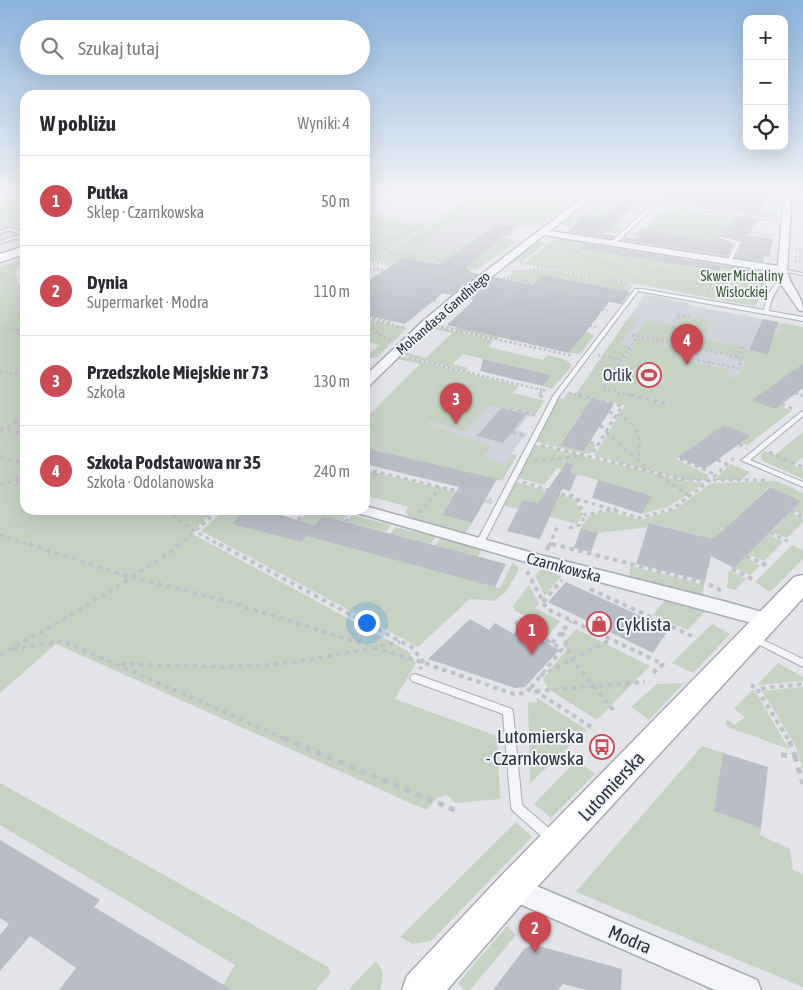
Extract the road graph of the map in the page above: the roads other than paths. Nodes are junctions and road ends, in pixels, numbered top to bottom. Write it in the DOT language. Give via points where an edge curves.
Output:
graph roads {
  1 [pos="534,238"];
  2 [pos="578,238"];
  3 [pos="617,238"];
  4 [pos="725,238"];
  5 [pos="784,238"];
  6 [pos="11,239"];
  7 [pos="1,241"];
  8 [pos="612,243"];
  9 [pos="20,252"];
  10 [pos="0,258"];
  11 [pos="729,261"];
  12 [pos="803,274"];
  13 [pos="782,275"];
  14 [pos="803,308"];
  15 [pos="766,312"];
  16 [pos="803,319"];
  17 [pos="370,378"];
  18 [pos="803,413"];
  19 [pos="803,485"];
  20 [pos="370,512"];
  21 [pos="480,543"];
  22 [pos="803,583"];
  23 [pos="759,628"];
  24 [pos="803,663"];
  25 [pos="415,678"];
  26 [pos="557,842"];
  27 [pos="512,888"];
  28 [pos="713,983"];
  29 [pos="421,990"];
  30 [pos="747,990"];
  1 -- 17 [label="street, Mohandasa Gandhiego" via="426,324"];
  2 -- 8 [label="street"];
  3 -- 8 [label="lane"];
  4 -- 11 [label="lane" via="739,242"];
  5 -- 13 [label="street"];
  6 -- 7 [label="lane"];
  8 -- 11 [label="street"];
  9 -- 10 [label="main road"];
  11 -- 13 [label="street"];
  12 -- 13 [label="lane"];
  13 -- 14 [label="street"];
  13 -- 15 [label="lane" via="767,302"];
  15 -- 16 [label="lane"];
  15 -- 21 [label="lane" via="639,289 560,390 531,440"];
  18 -- 19 [label="lane" via="745,460"];
  20 -- 21 [label="street, Czarnkowska"];
  21 -- 23 [label="street, Czarnkowska" via="542,561 568,573 723,607"];
  22 -- 23 [label="main road, Lutomierska"];
  23 -- 24 [label="lane"];
  23 -- 26 [label="main road, Lutomierska"];
  25 -- 26 [label="lane" via="508,712 517,807"];
  26 -- 27 [label="main road, Lutomierska"];
  27 -- 28 [label="street, Modra"];
  27 -- 29 [label="main road, Lutomierska"];
  28 -- 30 [label="street, Modra"];
}
